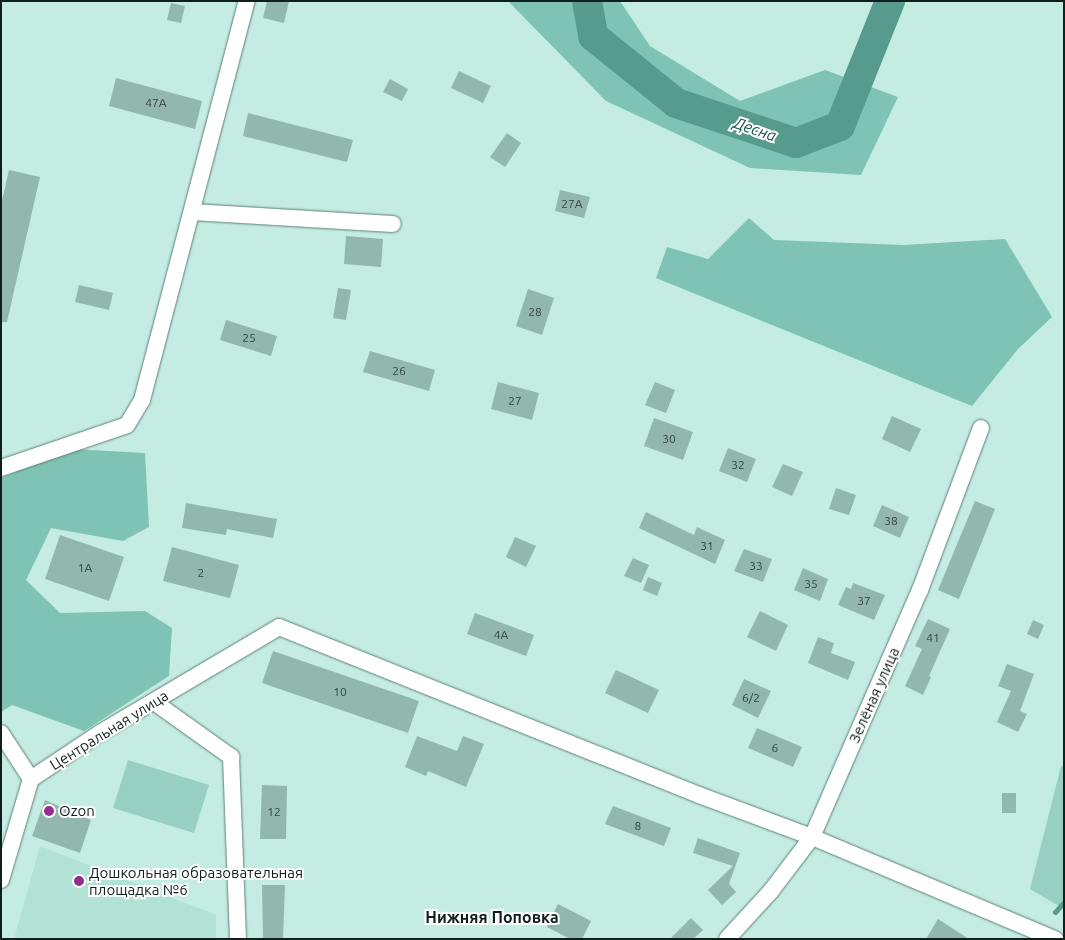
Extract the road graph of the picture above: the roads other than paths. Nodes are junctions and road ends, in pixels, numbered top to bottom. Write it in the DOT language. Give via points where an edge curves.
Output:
graph roads {
  1 [pos="247,1"];
  2 [pos="192,212"];
  3 [pos="393,224"];
  4 [pos="982,428"];
  5 [pos="1,468"];
  6 [pos="154,702"];
  7 [pos="1,732"];
  8 [pos="31,779"];
  9 [pos="812,837"];
  10 [pos="1,880"];
  11 [pos="238,939"];
  12 [pos="727,939"];
  13 [pos="1055,939"];
  1 -- 2 [label="street"];
  2 -- 3 [label="street"];
  2 -- 5 [label="street" via="142,400 127,425"];
  4 -- 9 [label="street, Зелёная улица" via="920,590"];
  6 -- 8 [label="street, Центральная улица"];
  6 -- 9 [label="street, Центральная улица" via="279,627"];
  6 -- 11 [label="street" via="231,757"];
  7 -- 8 [label="street"];
  8 -- 10 [label="street"];
  9 -- 12 [label="street, Зелёная улица" via="771,891"];
  9 -- 13 [label="street"];
}
